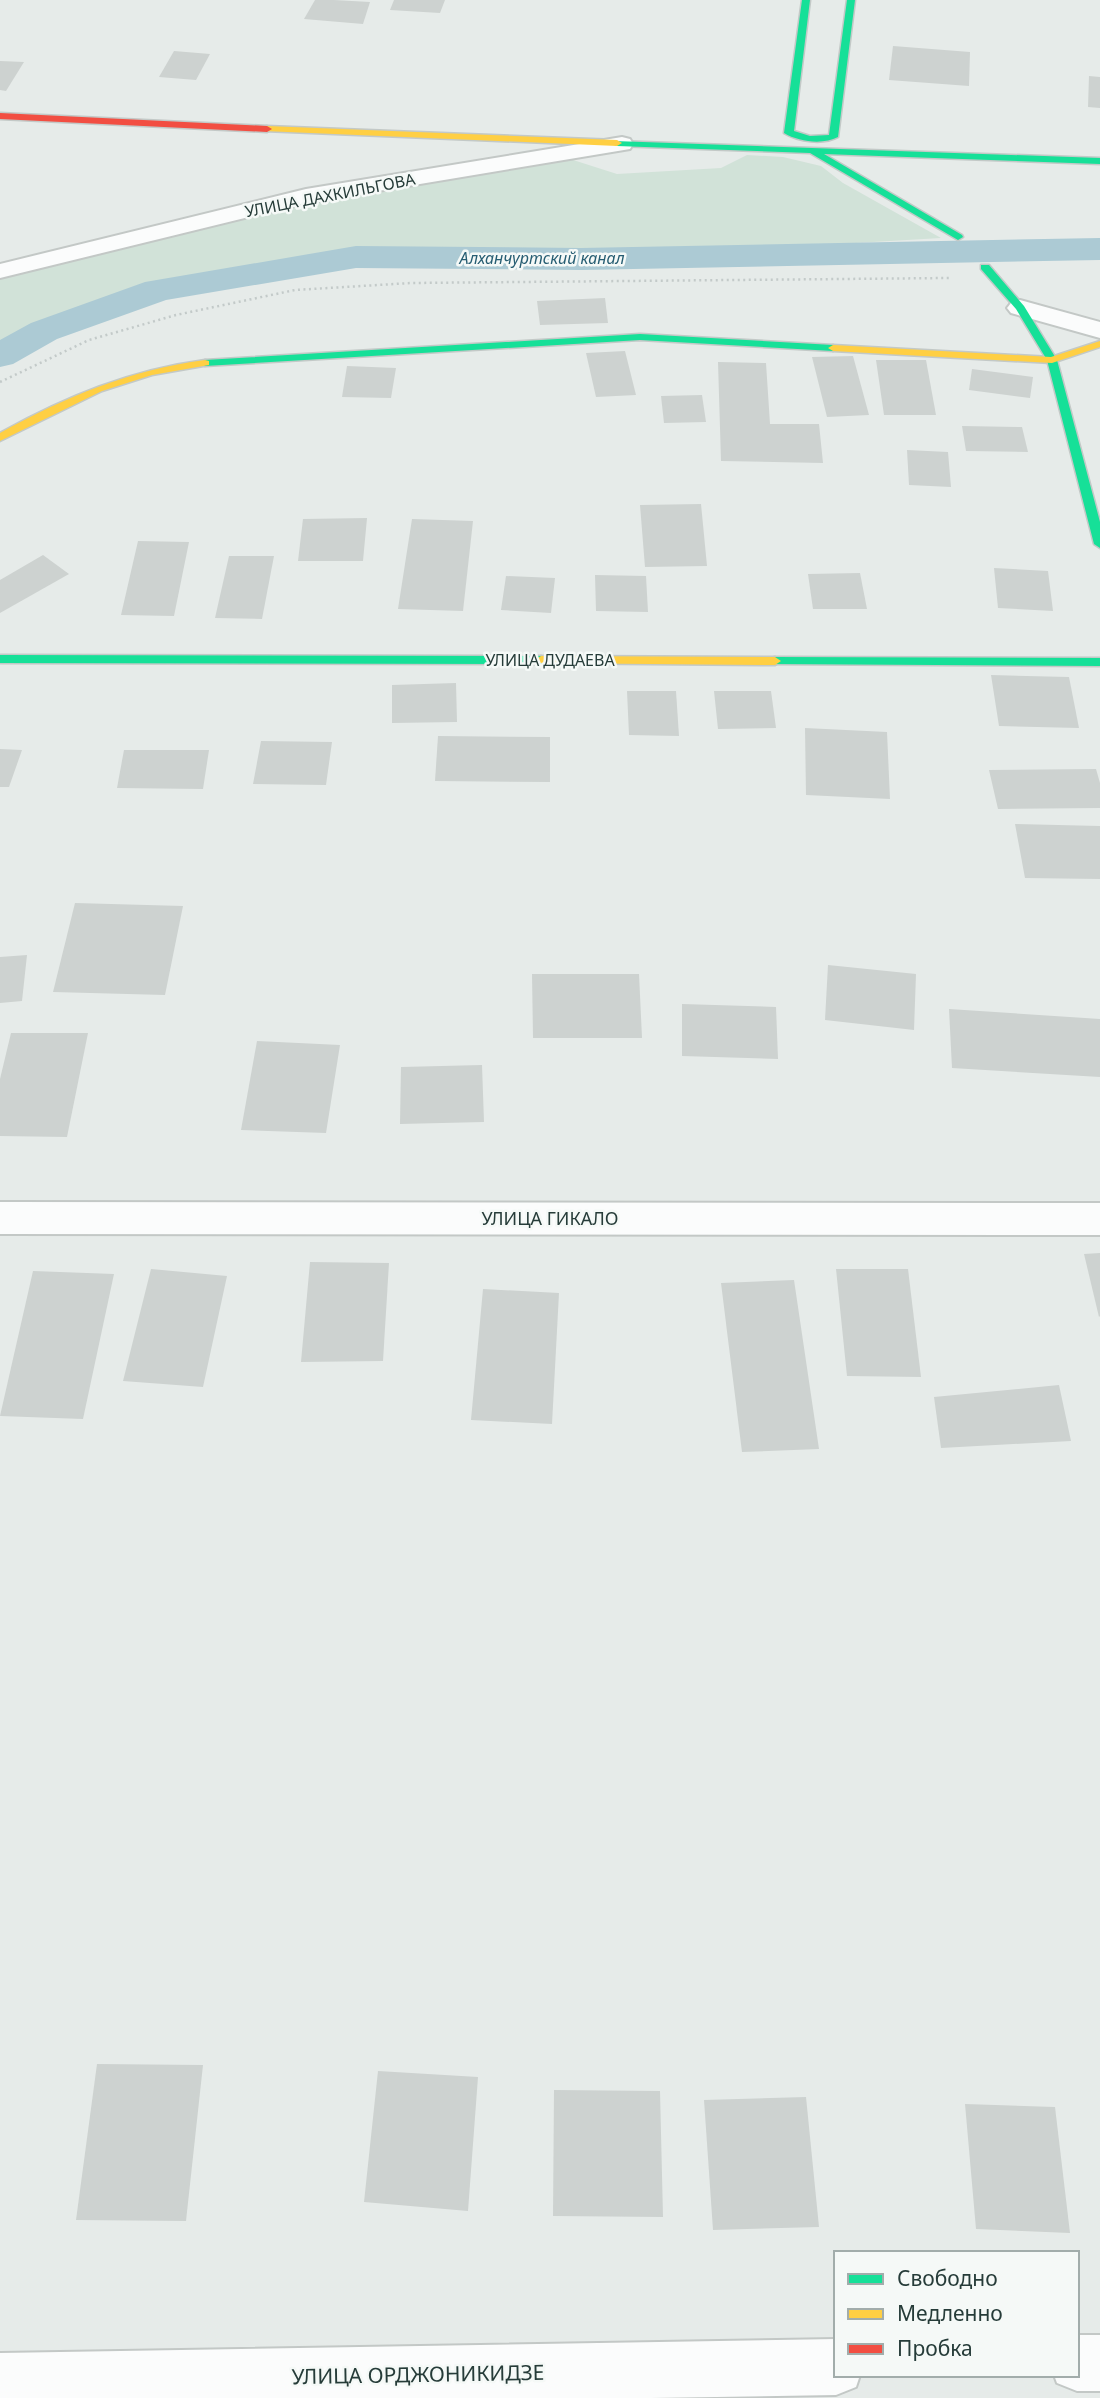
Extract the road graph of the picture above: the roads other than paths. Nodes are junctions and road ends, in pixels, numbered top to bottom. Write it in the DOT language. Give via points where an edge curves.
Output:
graph roads {
  1 [pos="806,0"];
  2 [pos="851,0"];
  3 [pos="0,116"];
  4 [pos="622,144"];
  5 [pos="810,144"];
  6 [pos="1100,161"];
  7 [pos="958,237"];
  8 [pos="0,271"];
  9 [pos="990,272"];
  10 [pos="1020,308"];
  11 [pos="1100,330"];
  12 [pos="1100,344"];
  13 [pos="1052,360"];
  14 [pos="0,438"];
  15 [pos="1100,544"];
  16 [pos="0,659"];
  17 [pos="1100,662"];
  18 [pos="0,1218"];
  19 [pos="1100,1219"];
  20 [pos="1100,2362"];
  21 [pos="1079,2363"];
  22 [pos="834,2367"];
  23 [pos="0,2381"];
  1 -- 5 [label="street" via="789,133"];
  2 -- 5 [label="street" via="833,137"];
  3 -- 4 [label="street"];
  4 -- 5 [label="street"];
  4 -- 8 [label="street, УЛИЦА ДАХКИЛЬГОВА" via="306,196"];
  5 -- 6 [label="street"];
  5 -- 7 [label="street"];
  9 -- 10 [label="street"];
  10 -- 11 [label="street"];
  10 -- 13 [label="street"];
  12 -- 13 [label="street"];
  13 -- 14 [label="street" via="640,337 257,359 198,364 120,379 61,403"];
  13 -- 15 [label="street"];
  16 -- 17 [label="street, УЛИЦА ДУДАЕВА"];
  18 -- 19 [label="street, УЛИЦА ГИКАЛО"];
  20 -- 21 [label="street"];
  22 -- 23 [label="street, УЛИЦА ОРДЖОНИКИДЗЕ"];
}
